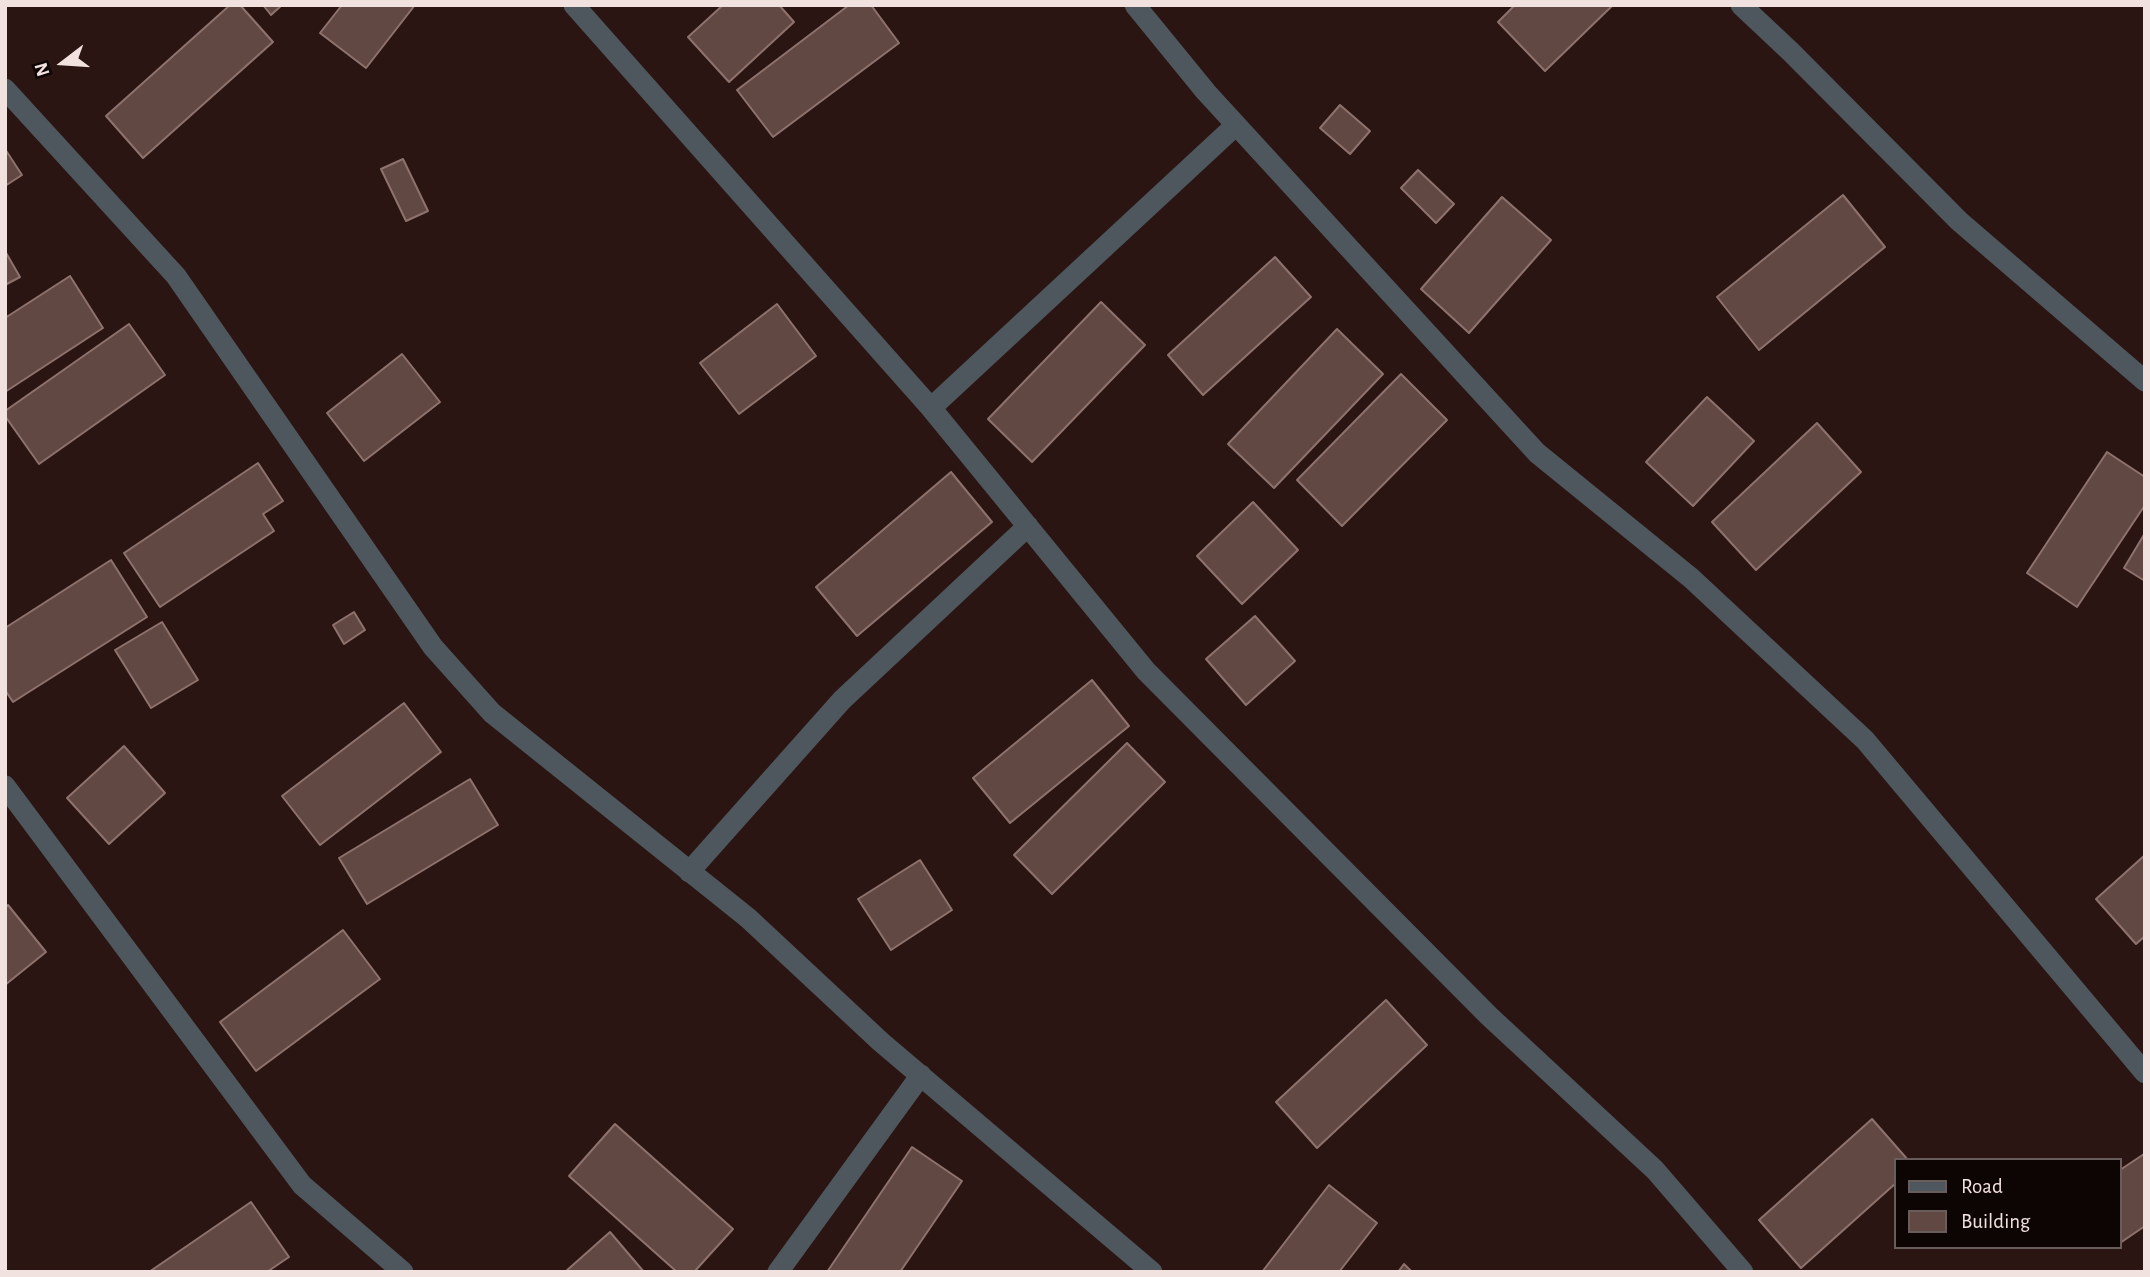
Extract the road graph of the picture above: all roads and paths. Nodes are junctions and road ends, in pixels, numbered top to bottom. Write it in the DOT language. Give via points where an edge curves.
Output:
graph roads {
  1 [pos="574,5"];
  2 [pos="1135,5"];
  3 [pos="1741,5"];
  4 [pos="5,89"];
  5 [pos="1236,125"];
  6 [pos="2145,382"];
  7 [pos="931,408"];
  8 [pos="1028,526"];
  9 [pos="5,786"];
  10 [pos="689,872"];
  11 [pos="2145,1073"];
  12 [pos="920,1075"];
  13 [pos="403,1272"];
  14 [pos="778,1272"];
  15 [pos="1152,1272"];
  16 [pos="1743,1272"];
  1 -- 7 [label="street"];
  2 -- 5 [label="street"];
  3 -- 6 [label="street" via="1959,221"];
  4 -- 10 [label="street" via="176,276 433,647 492,713"];
  5 -- 7 [label="street"];
  5 -- 11 [label="street" via="1537,453 1691,578 1865,740"];
  7 -- 8 [label="street"];
  8 -- 10 [label="street" via="842,700"];
  8 -- 16 [label="street" via="1146,671 1489,1016 1655,1170"];
  9 -- 13 [label="street" via="302,1185"];
  10 -- 12 [label="street" via="748,918"];
  12 -- 14 [label="street"];
  12 -- 15 [label="street"];
}
